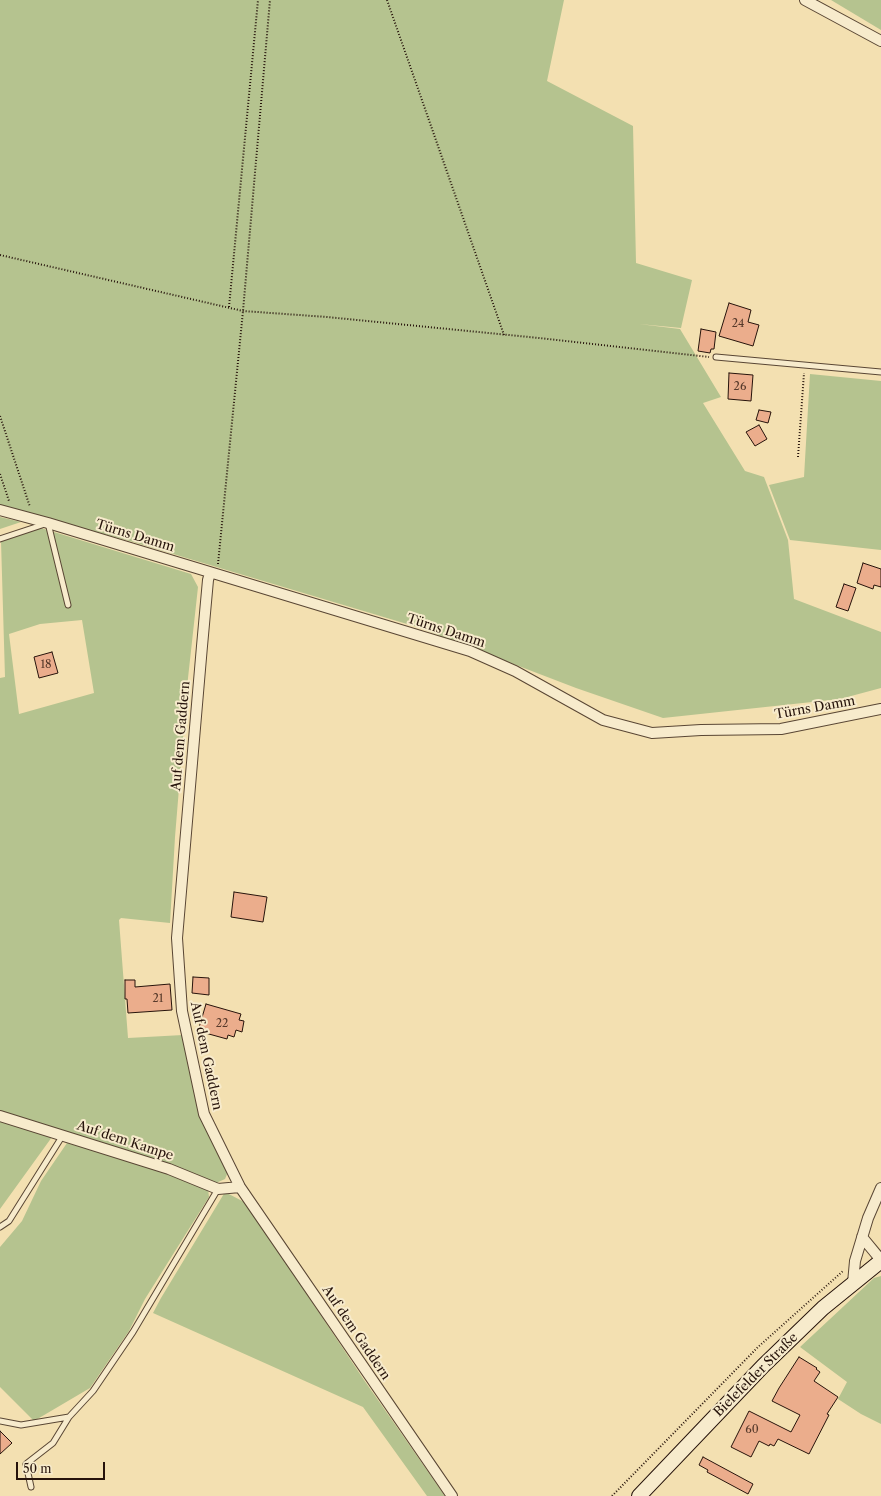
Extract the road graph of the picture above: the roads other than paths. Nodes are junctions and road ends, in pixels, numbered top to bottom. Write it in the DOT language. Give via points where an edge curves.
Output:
graph roads {
  1 [pos="805,0"];
  2 [pos="881,41"];
  3 [pos="716,357"];
  4 [pos="881,372"];
  5 [pos="0,510"];
  6 [pos="48,523"];
  7 [pos="0,538"];
  8 [pos="214,574"];
  9 [pos="68,605"];
  10 [pos="881,709"];
  11 [pos="0,1116"];
  12 [pos="63,1135"];
  13 [pos="240,1187"];
  14 [pos="881,1188"];
  15 [pos="218,1189"];
  16 [pos="0,1227"];
  17 [pos="862,1237"];
  18 [pos="881,1260"];
  19 [pos="853,1283"];
  20 [pos="69,1417"];
  21 [pos="0,1421"];
  22 [pos="31,1487"];
  23 [pos="452,1496"];
  24 [pos="639,1496"];
  1 -- 2 [label="street"];
  3 -- 4 [label="lane"];
  5 -- 6 [label="street, Türns Damm"];
  6 -- 7 [label="lane"];
  6 -- 8 [label="street, Türns Damm"];
  6 -- 9 [label="lane"];
  8 -- 10 [label="street, Türns Damm" via="470,651 515,671 603,720 652,733 781,729"];
  8 -- 13 [label="street, Auf dem Gaddern" via="208,580 177,938 182,1011 204,1114"];
  11 -- 12 [label="street, Auf dem Kampe"];
  12 -- 15 [label="street, Auf dem Kampe" via="169,1169"];
  12 -- 16 [label="lane" via="9,1221"];
  13 -- 15 [label="street, Auf dem Kampe"];
  13 -- 23 [label="street, Auf dem Gaddern"];
  14 -- 17 [label="street"];
  15 -- 20 [label="lane" via="133,1332 92,1391"];
  17 -- 18 [label="street"];
  17 -- 19 [label="street" via="855,1261"];
  18 -- 19 [label="main road, Bielefelder Straße"];
  19 -- 24 [label="main road, Bielefelder Straße" via="763,1366"];
  20 -- 21 [label="lane" via="21,1425"];
  20 -- 22 [label="lane" via="53,1443 26,1464"];
}
